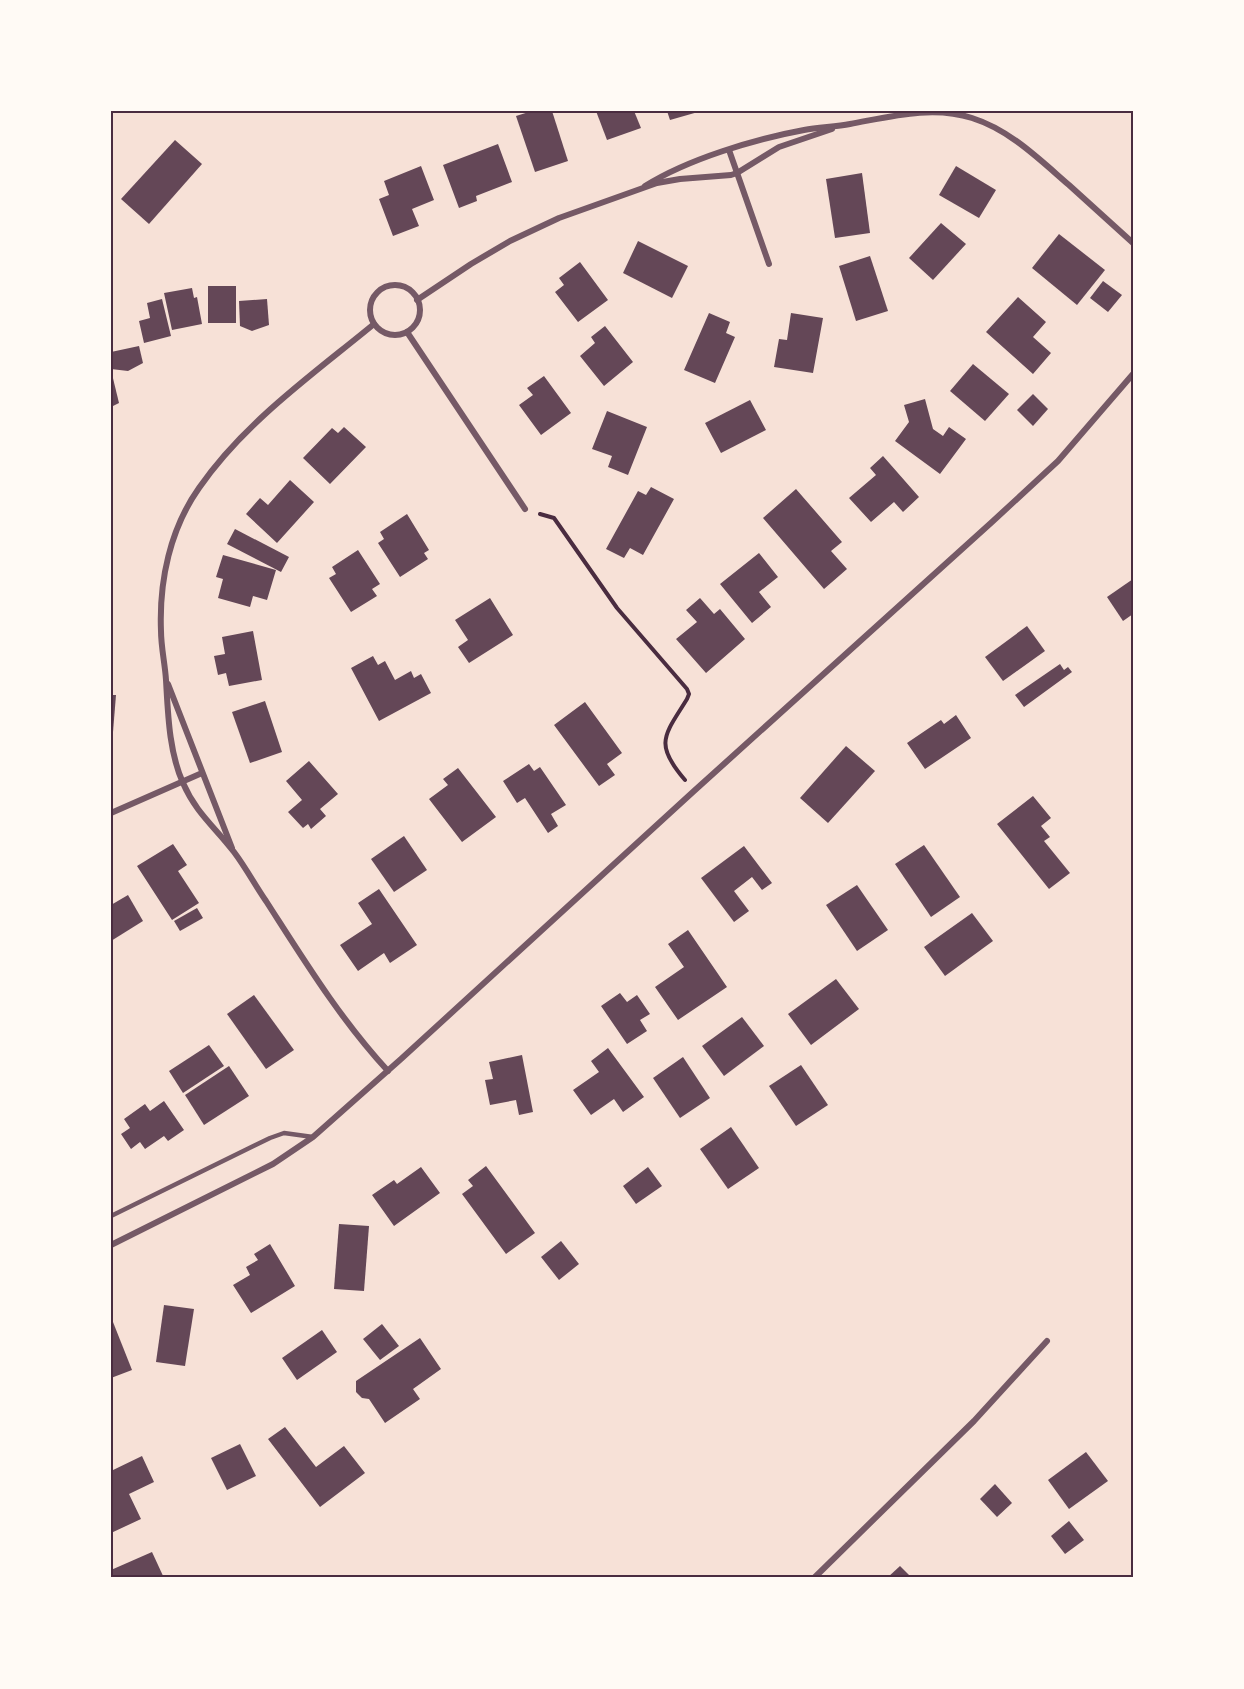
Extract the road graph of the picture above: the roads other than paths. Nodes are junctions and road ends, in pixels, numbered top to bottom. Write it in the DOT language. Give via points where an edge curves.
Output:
graph roads {
  1 [pos="844,125"];
  2 [pos="729,150"];
  3 [pos="737,174"];
  4 [pos="645,186"];
  5 [pos="1133,243"];
  6 [pos="769,264"];
  7 [pos="417,300"];
  8 [pos="374,324"];
  9 [pos="407,332"];
  10 [pos="1133,374"];
  11 [pos="525,509"];
  12 [pos="166,677"];
  13 [pos="202,773"];
  14 [pos="182,781"];
  15 [pos="111,813"];
  16 [pos="233,851"];
  17 [pos="388,1071"];
  18 [pos="313,1137"];
  19 [pos="111,1216"];
  20 [pos="111,1245"];
  21 [pos="1047,1341"];
  22 [pos="814,1578"];
  1 -- 2 [label="street" via="782,135"];
  1 -- 3 [label="street" via="779,147"];
  1 -- 5 [label="street" via="904,114 942,112 971,118 1004,132 1028,149"];
  2 -- 3 [label="street"];
  2 -- 4 [label="street" via="677,169"];
  3 -- 4 [label="street"];
  3 -- 6 [label="street"];
  4 -- 7 [label="street" via="510,241"];
  7 -- 8 [label="street" via="404,287 380,290 370,306"];
  7 -- 9 [label="street" via="419,316"];
  8 -- 9 [label="street" via="389,334"];
  8 -- 12 [label="street" via="261,417 198,489 166,562 160,632"];
  9 -- 11 [label="street"];
  10 -- 17 [label="street" via="1058,461"];
  12 -- 13 [label="street"];
  12 -- 14 [label="street" via="172,746"];
  13 -- 14 [label="street"];
  13 -- 16 [label="street"];
  14 -- 15 [label="street"];
  14 -- 16 [label="street" via="199,812"];
  16 -- 17 [label="street" via="333,1003"];
  17 -- 18 [label="street"];
  18 -- 19 [label="lane" via="284,1133 270,1138"];
  18 -- 20 [label="street" via="273,1164"];
  21 -- 22 [label="street" via="974,1421"];
}
